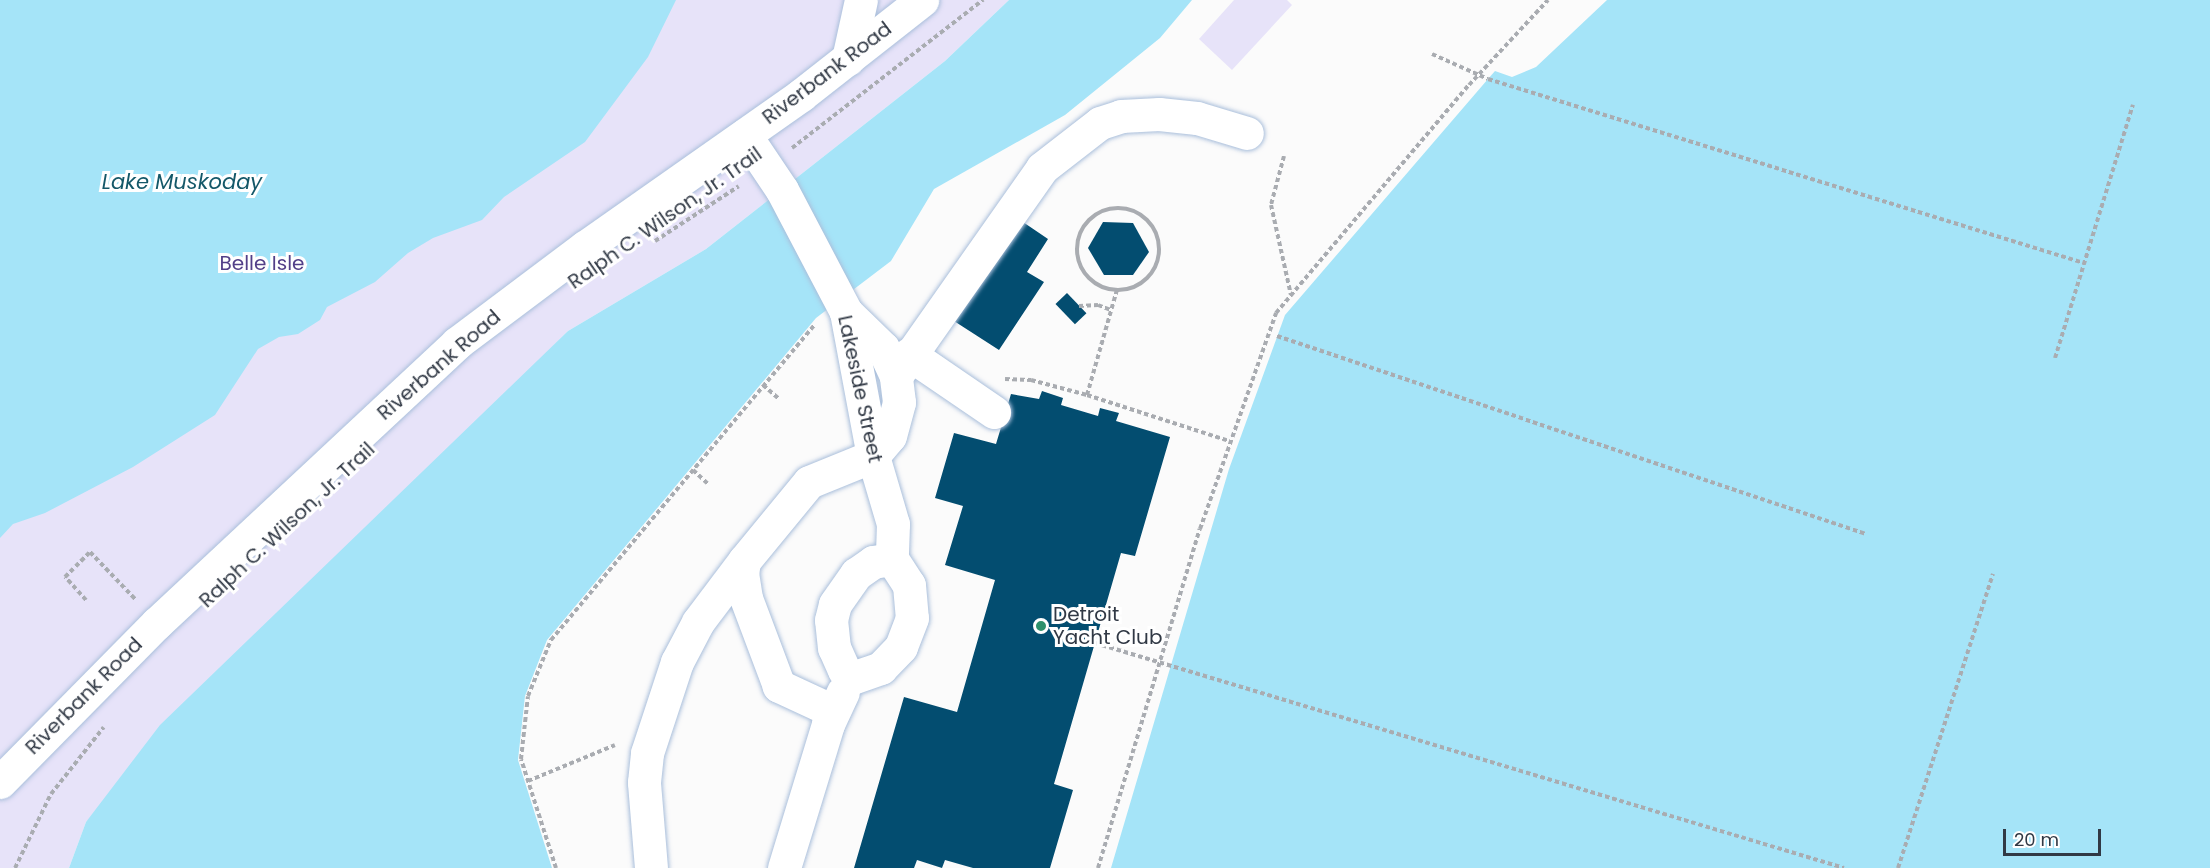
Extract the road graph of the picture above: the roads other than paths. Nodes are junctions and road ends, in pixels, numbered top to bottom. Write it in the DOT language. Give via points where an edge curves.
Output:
graph roads {
  1 [pos="861,0"];
  2 [pos="922,0"];
  3 [pos="848,59"];
  4 [pos="1247,133"];
  5 [pos="745,135"];
  6 [pos="832,316"];
  7 [pos="903,365"];
  8 [pos="989,409"];
  9 [pos="873,456"];
  10 [pos="892,559"];
  11 [pos="744,561"];
  12 [pos="852,678"];
  13 [pos="833,711"];
  14 [pos="0,782"];
  15 [pos="651,868"];
  16 [pos="784,868"];
  1 -- 3 [label="street"];
  2 -- 3 [label="street, Riverbank Road"];
  3 -- 5 [label="street, Riverbank Road"];
  4 -- 7 [label="street" via="1197,118 1159,114 1121,116 1100,123 1042,168"];
  5 -- 6 [label="street, Lakeside Street" via="774,178"];
  5 -- 14 [label="street, Riverbank Road" via="457,343 157,623"];
  6 -- 7 [label="street"];
  6 -- 9 [label="street, Lakeside Street"];
  7 -- 8 [label="street"];
  7 -- 9 [label="street" via="890,436"];
  9 -- 10 [label="street, Lakeside Street" via="893,524"];
  9 -- 11 [label="street" via="808,482"];
  10 -- 12 [label="street" via="909,585 913,603 909,632 893,659 881,668"];
  10 -- 12 [label="street" via="873,562 856,574 835,604 831,620 834,648"];
  11 -- 13 [label="street" via="746,598 773,676 788,693"];
  11 -- 15 [label="street" via="698,622 677,662 647,753 644,782"];
  12 -- 13 [label="street"];
  13 -- 16 [label="street"];
}
